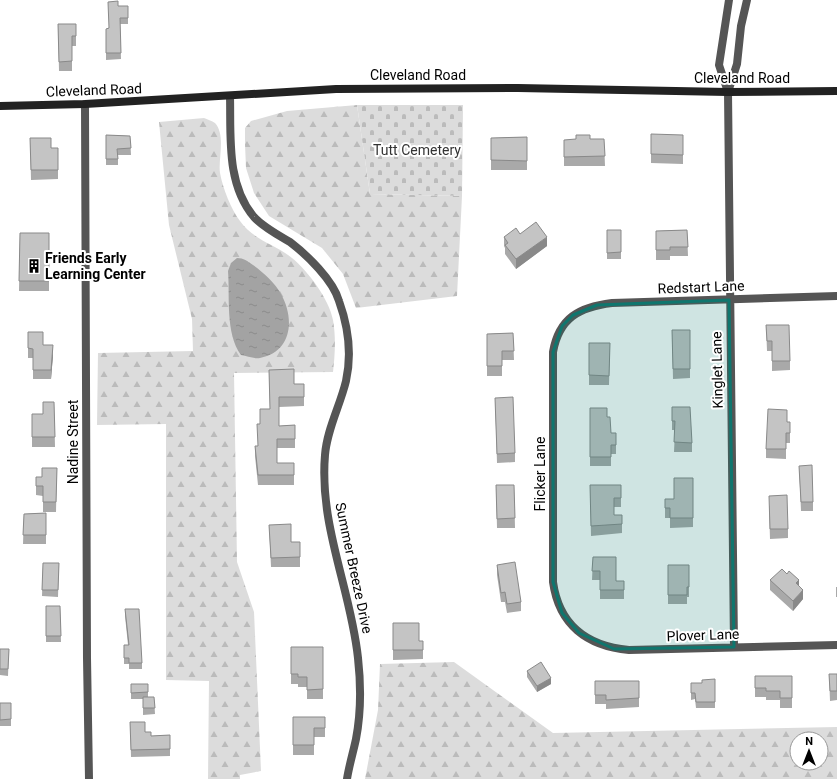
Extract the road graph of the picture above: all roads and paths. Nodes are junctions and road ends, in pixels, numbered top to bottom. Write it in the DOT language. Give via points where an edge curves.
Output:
graph roads {
  1 [pos="729,0"];
  2 [pos="747,0"];
  3 [pos="837,91"];
  4 [pos="728,92"];
  5 [pos="230,96"];
  6 [pos="85,104"];
  7 [pos="0,106"];
  8 [pos="837,296"];
  9 [pos="729,300"];
  10 [pos="569,319"];
  11 [pos="574,629"];
  12 [pos="837,645"];
  13 [pos="734,647"];
  14 [pos="89,779"];
  15 [pos="347,779"];
  1 -- 4 [label="street" via="719,66"];
  2 -- 4 [label="street" via="737,64"];
  3 -- 4 [label="main road, Cleveland Road"];
  4 -- 5 [label="main road, Cleveland Road" via="602,88 425,88 336,89"];
  4 -- 9 [label="street, Kinglet Lane"];
  5 -- 6 [label="main road, Cleveland Road"];
  5 -- 15 [label="street, Summer Breeze Drive" via="232,165 244,201 254,217 292,244 317,267 338,297 346,320 346,381 329,432 325,476 331,538 354,630 360,680 359,714"];
  6 -- 7 [label="main road, Cleveland Road"];
  6 -- 14 [label="street, Nadine Street"];
  8 -- 9 [label="street, Redstart Lane"];
  9 -- 10 [label="street, Redstart Lane" via="612,303 585,309"];
  9 -- 13 [label="street, Kinglet Lane"];
  10 -- 11 [label="street, Flicker Lane" via="557,335 553,352 553,582 557,602"];
  11 -- 13 [label="street, Plover Lane" via="589,639 614,649"];
  12 -- 13 [label="street, Plover Lane"];
}
